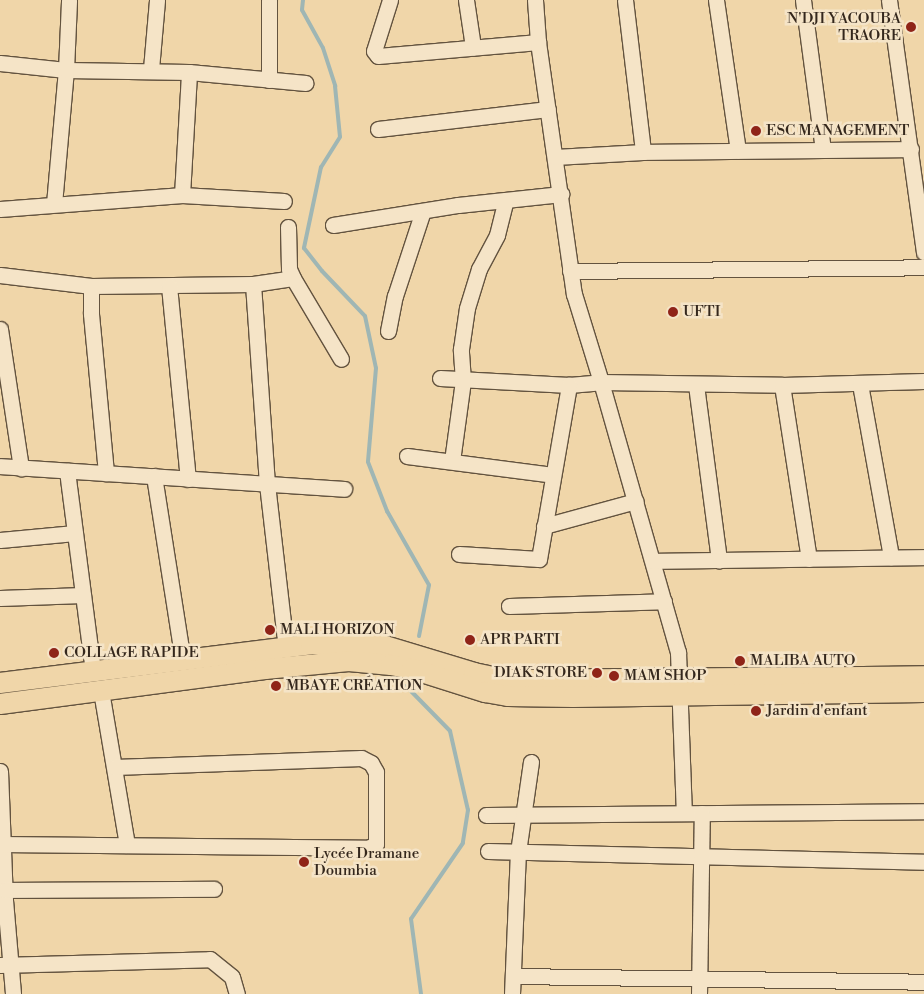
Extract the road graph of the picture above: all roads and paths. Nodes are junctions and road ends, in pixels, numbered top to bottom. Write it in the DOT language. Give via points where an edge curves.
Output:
graph roads {
  1 [pos="69,0"];
  2 [pos="157,0"];
  3 [pos="269,0"];
  4 [pos="390,0"];
  5 [pos="466,0"];
  6 [pos="535,0"];
  7 [pos="625,0"];
  8 [pos="716,0"];
  9 [pos="803,0"];
  10 [pos="889,0"];
  11 [pos="538,42"];
  12 [pos="473,47"];
  13 [pos="0,63"];
  14 [pos="151,69"];
  15 [pos="66,70"];
  16 [pos="189,72"];
  17 [pos="269,80"];
  18 [pos="305,83"];
  19 [pos="548,109"];
  20 [pos="378,129"];
  21 [pos="911,149"];
  22 [pos="738,150"];
  23 [pos="823,150"];
  24 [pos="643,152"];
  25 [pos="556,157"];
  26 [pos="920,190"];
  27 [pos="561,194"];
  28 [pos="182,195"];
  29 [pos="506,200"];
  30 [pos="284,201"];
  31 [pos="54,204"];
  32 [pos="0,209"];
  33 [pos="423,211"];
  34 [pos="333,225"];
  35 [pos="288,227"];
  36 [pos="924,254"];
  37 [pos="924,267"];
  38 [pos="570,271"];
  39 [pos="0,275"];
  40 [pos="293,278"];
  41 [pos="253,284"];
  42 [pos="91,286"];
  43 [pos="170,286"];
  44 [pos="0,329"];
  45 [pos="388,331"];
  46 [pos="341,359"];
  47 [pos="440,378"];
  48 [pos="924,380"];
  49 [pos="463,381"];
  50 [pos="601,382"];
  51 [pos="860,384"];
  52 [pos="569,385"];
  53 [pos="782,385"];
  54 [pos="696,386"];
  55 [pos="4,392"];
  56 [pos="408,456"];
  57 [pos="452,462"];
  58 [pos="0,466"];
  59 [pos="21,468"];
  60 [pos="67,471"];
  61 [pos="106,473"];
  62 [pos="553,475"];
  63 [pos="154,476"];
  64 [pos="188,479"];
  65 [pos="267,484"];
  66 [pos="344,489"];
  67 [pos="636,501"];
  68 [pos="544,526"];
  69 [pos="75,533"];
  70 [pos="0,540"];
  71 [pos="459,554"];
  72 [pos="890,557"];
  73 [pos="924,557"];
  74 [pos="809,559"];
  75 [pos="719,560"];
  76 [pos="653,561"];
  77 [pos="83,595"];
  78 [pos="0,598"];
  79 [pos="664,601"];
  80 [pos="510,606"];
  81 [pos="286,647"];
  82 [pos="183,661"];
  83 [pos="93,670"];
  84 [pos="924,676"];
  85 [pos="0,683"];
  86 [pos="680,687"];
  87 [pos="101,692"];
  88 [pos="924,692"];
  89 [pos="0,704"];
  90 [pos="531,762"];
  91 [pos="115,767"];
  92 [pos="0,771"];
  93 [pos="924,811"];
  94 [pos="684,813"];
  95 [pos="702,813"];
  96 [pos="523,814"];
  97 [pos="486,815"];
  98 [pos="2,844"];
  99 [pos="127,845"];
  100 [pos="488,851"];
  101 [pos="518,852"];
  102 [pos="701,856"];
  103 [pos="924,862"];
  104 [pos="214,889"];
  105 [pos="3,896"];
  106 [pos="5,965"];
  107 [pos="513,976"];
  108 [pos="924,982"];
  109 [pos="700,986"];
  110 [pos="13,994"];
  111 [pos="236,994"];
  112 [pos="512,994"];
  1 -- 15 [label="street"];
  2 -- 14 [label="street"];
  3 -- 17 [label="street"];
  4 -- 12 [label="street" via="374,51 378,56"];
  5 -- 12 [label="street"];
  6 -- 11 [label="street"];
  7 -- 24 [label="street"];
  8 -- 22 [label="street"];
  9 -- 23 [label="street"];
  10 -- 21 [label="street"];
  11 -- 12 [label="street"];
  11 -- 19 [label="street"];
  13 -- 15 [label="street"];
  14 -- 15 [label="street"];
  14 -- 16 [label="street"];
  15 -- 31 [label="street"];
  16 -- 17 [label="street"];
  16 -- 28 [label="street"];
  17 -- 18 [label="street"];
  19 -- 20 [label="street"];
  19 -- 25 [label="street"];
  21 -- 23 [label="street"];
  21 -- 26 [label="street"];
  22 -- 23 [label="street"];
  22 -- 24 [label="street"];
  24 -- 25 [label="street"];
  25 -- 27 [label="street"];
  26 -- 36 [label="street"];
  27 -- 29 [label="street"];
  27 -- 38 [label="street"];
  28 -- 30 [label="street"];
  28 -- 31 [label="street"];
  29 -- 33 [label="street"];
  29 -- 49 [label="street" via="497,235 479,269 466,308 461,349"];
  31 -- 32 [label="street"];
  33 -- 34 [label="street"];
  33 -- 45 [label="street" via="395,296"];
  35 -- 40 [label="street" via="289,269"];
  37 -- 38 [label="street"];
  38 -- 50 [label="street"];
  39 -- 42 [label="street"];
  40 -- 41 [label="street"];
  40 -- 46 [label="street"];
  41 -- 43 [label="street"];
  41 -- 65 [label="street"];
  42 -- 43 [label="street"];
  42 -- 61 [label="street"];
  43 -- 64 [label="street"];
  44 -- 55 [label="street"];
  47 -- 49 [label="street"];
  48 -- 51 [label="street"];
  49 -- 52 [label="street"];
  49 -- 57 [label="street"];
  50 -- 52 [label="street"];
  50 -- 54 [label="street"];
  50 -- 67 [label="street"];
  51 -- 53 [label="street"];
  51 -- 72 [label="street"];
  52 -- 62 [label="street"];
  53 -- 54 [label="street"];
  53 -- 74 [label="street"];
  54 -- 75 [label="street"];
  55 -- 59 [label="street"];
  56 -- 57 [label="street"];
  57 -- 62 [label="street"];
  58 -- 59 [label="street"];
  59 -- 60 [label="street"];
  60 -- 61 [label="street"];
  60 -- 69 [label="street"];
  61 -- 63 [label="street"];
  62 -- 68 [label="street"];
  63 -- 64 [label="street"];
  63 -- 82 [label="street"];
  64 -- 65 [label="street"];
  65 -- 66 [label="street"];
  65 -- 81 [label="street"];
  67 -- 68 [label="street"];
  67 -- 76 [label="street"];
  68 -- 71 [label="street" via="538,559"];
  69 -- 70 [label="street"];
  69 -- 77 [label="street"];
  72 -- 73 [label="street"];
  72 -- 74 [label="street"];
  74 -- 75 [label="street"];
  75 -- 76 [label="street"];
  76 -- 79 [label="street"];
  77 -- 78 [label="street"];
  77 -- 83 [label="street"];
  79 -- 80 [label="street"];
  79 -- 86 [label="street" via="678,652"];
  81 -- 82 [label="main road"];
  81 -- 86 [label="main road" via="311,644 382,646 507,680"];
  82 -- 83 [label="main road"];
  83 -- 85 [label="main road"];
  84 -- 86 [label="main road"];
  86 -- 87 [label="main road" via="573,697 508,696 412,669 349,661"];
  86 -- 88 [label="main road"];
  86 -- 94 [label="street"];
  87 -- 89 [label="main road"];
  87 -- 91 [label="street"];
  90 -- 96 [label="street"];
  91 -- 99 [label="street"];
  91 -- 99 [label="street" via="361,758 371,763 376,772 378,831 376,844 368,848"];
  92 -- 98 [label="street"];
  93 -- 95 [label="street"];
  94 -- 95 [label="street"];
  94 -- 96 [label="street"];
  95 -- 102 [label="street"];
  96 -- 97 [label="street"];
  96 -- 101 [label="street"];
  98 -- 99 [label="street"];
  98 -- 105 [label="street"];
  100 -- 101 [label="street"];
  101 -- 102 [label="street"];
  101 -- 107 [label="street"];
  102 -- 103 [label="street"];
  102 -- 109 [label="street"];
  104 -- 105 [label="street"];
  105 -- 106 [label="street"];
  106 -- 110 [label="street"];
  106 -- 111 [label="street" via="210,959 232,977"];
  107 -- 109 [label="street"];
  107 -- 112 [label="street"];
  108 -- 109 [label="street"];
}
